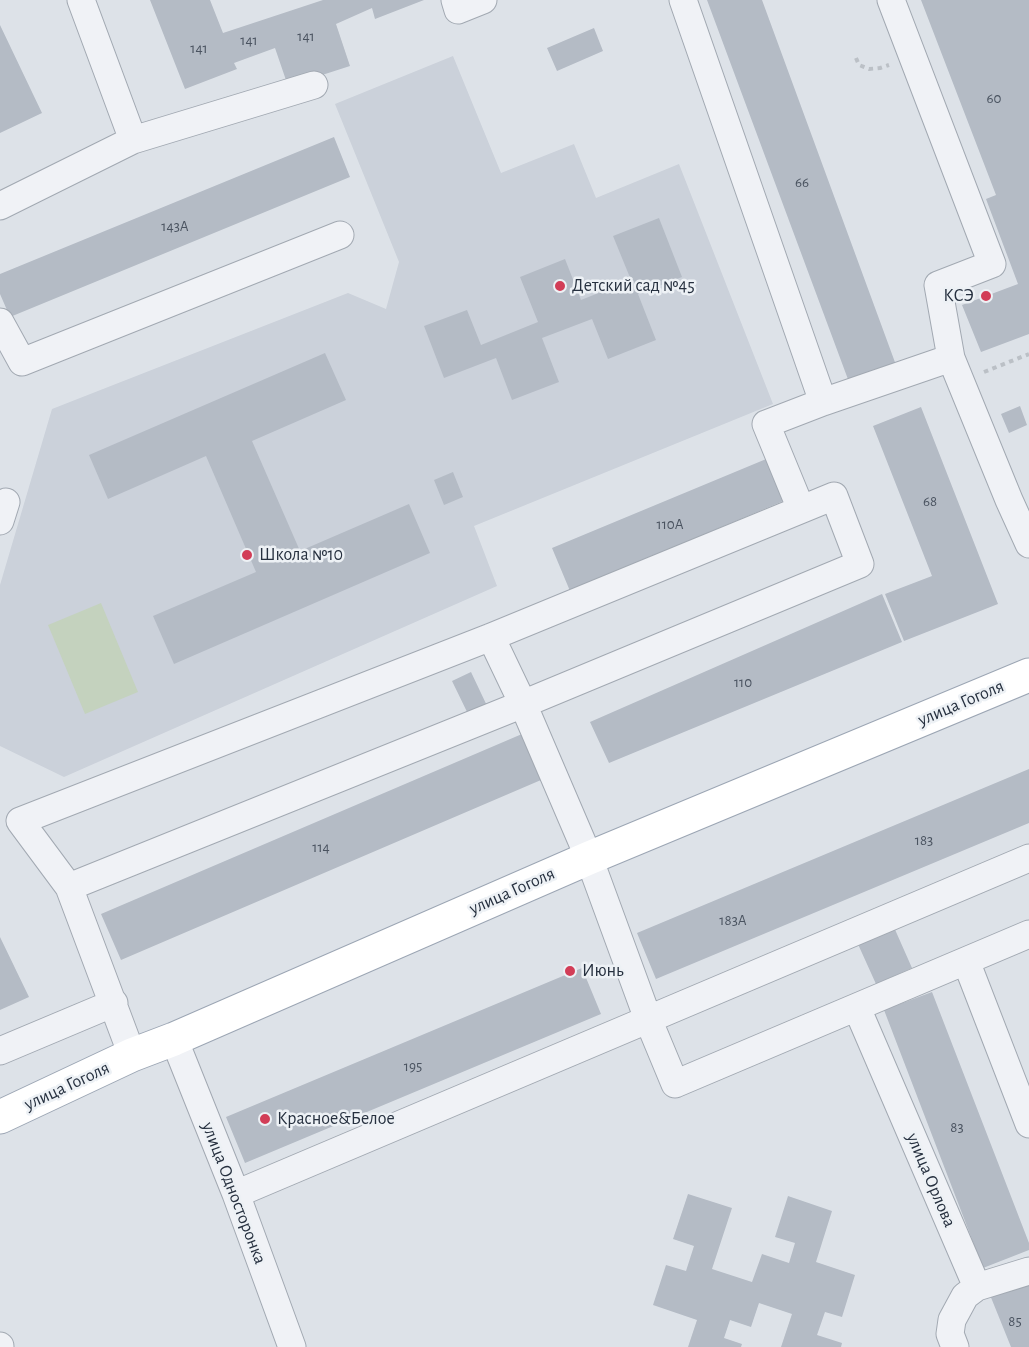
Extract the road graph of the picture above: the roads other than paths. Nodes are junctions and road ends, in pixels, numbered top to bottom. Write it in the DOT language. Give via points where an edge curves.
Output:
graph roads {
  1 [pos="81,0"];
  2 [pos="455,0"];
  3 [pos="483,0"];
  4 [pos="683,0"];
  5 [pos="891,0"];
  6 [pos="314,85"];
  7 [pos="133,140"];
  8 [pos="0,206"];
  9 [pos="340,235"];
  10 [pos="0,322"];
  11 [pos="956,369"];
  12 [pos="823,402"];
  13 [pos="801,509"];
  14 [pos="1029,544"];
  15 [pos="491,637"];
  16 [pos="1029,675"];
  17 [pos="523,704"];
  18 [pos="10,817"];
  19 [pos="589,858"];
  20 [pos="1029,858"];
  21 [pos="69,886"];
  22 [pos="1029,934"];
  23 [pos="966,961"];
  24 [pos="114,1003"];
  25 [pos="857,1008"];
  26 [pos="648,1019"];
  27 [pos="174,1039"];
  28 [pos="0,1051"];
  29 [pos="132,1055"];
  30 [pos="0,1118"];
  31 [pos="1029,1124"];
  32 [pos="236,1194"];
  33 [pos="1029,1271"];
  34 [pos="977,1287"];
  35 [pos="292,1347"];
  36 [pos="955,1347"];
  1 -- 7 [label="street"];
  2 -- 3 [label="street" via="459,10"];
  4 -- 12 [label="street"];
  5 -- 11 [label="street" via="992,264 938,285"];
  6 -- 7 [label="street"];
  7 -- 8 [label="street"];
  9 -- 10 [label="street" via="22,362"];
  11 -- 12 [label="street"];
  11 -- 14 [label="street"];
  12 -- 13 [label="street" via="766,424"];
  13 -- 15 [label="street"];
  13 -- 17 [label="street" via="834,496 860,564"];
  15 -- 17 [label="street"];
  15 -- 18 [label="street"];
  16 -- 19 [label="main road, улица Гоголя"];
  17 -- 19 [label="street"];
  17 -- 21 [label="street"];
  18 -- 21 [label="street"];
  19 -- 26 [label="street"];
  19 -- 27 [label="main road, улица Гоголя"];
  20 -- 26 [label="street"];
  21 -- 24 [label="street"];
  22 -- 23 [label="street"];
  23 -- 25 [label="street"];
  23 -- 31 [label="street"];
  24 -- 28 [label="street"];
  24 -- 29 [label="street"];
  25 -- 26 [label="street" via="675,1084"];
  25 -- 34 [label="street, улица Орлова"];
  26 -- 32 [label="street"];
  27 -- 29 [label="main road, улица Гоголя"];
  27 -- 32 [label="street, улица Односторонка"];
  29 -- 30 [label="main road, улица Гоголя"];
  32 -- 35 [label="street, улица Односторонка"];
  33 -- 34 [label="street"];
  34 -- 36 [label="street" via="965,1296 952,1320 950,1334"];
}
